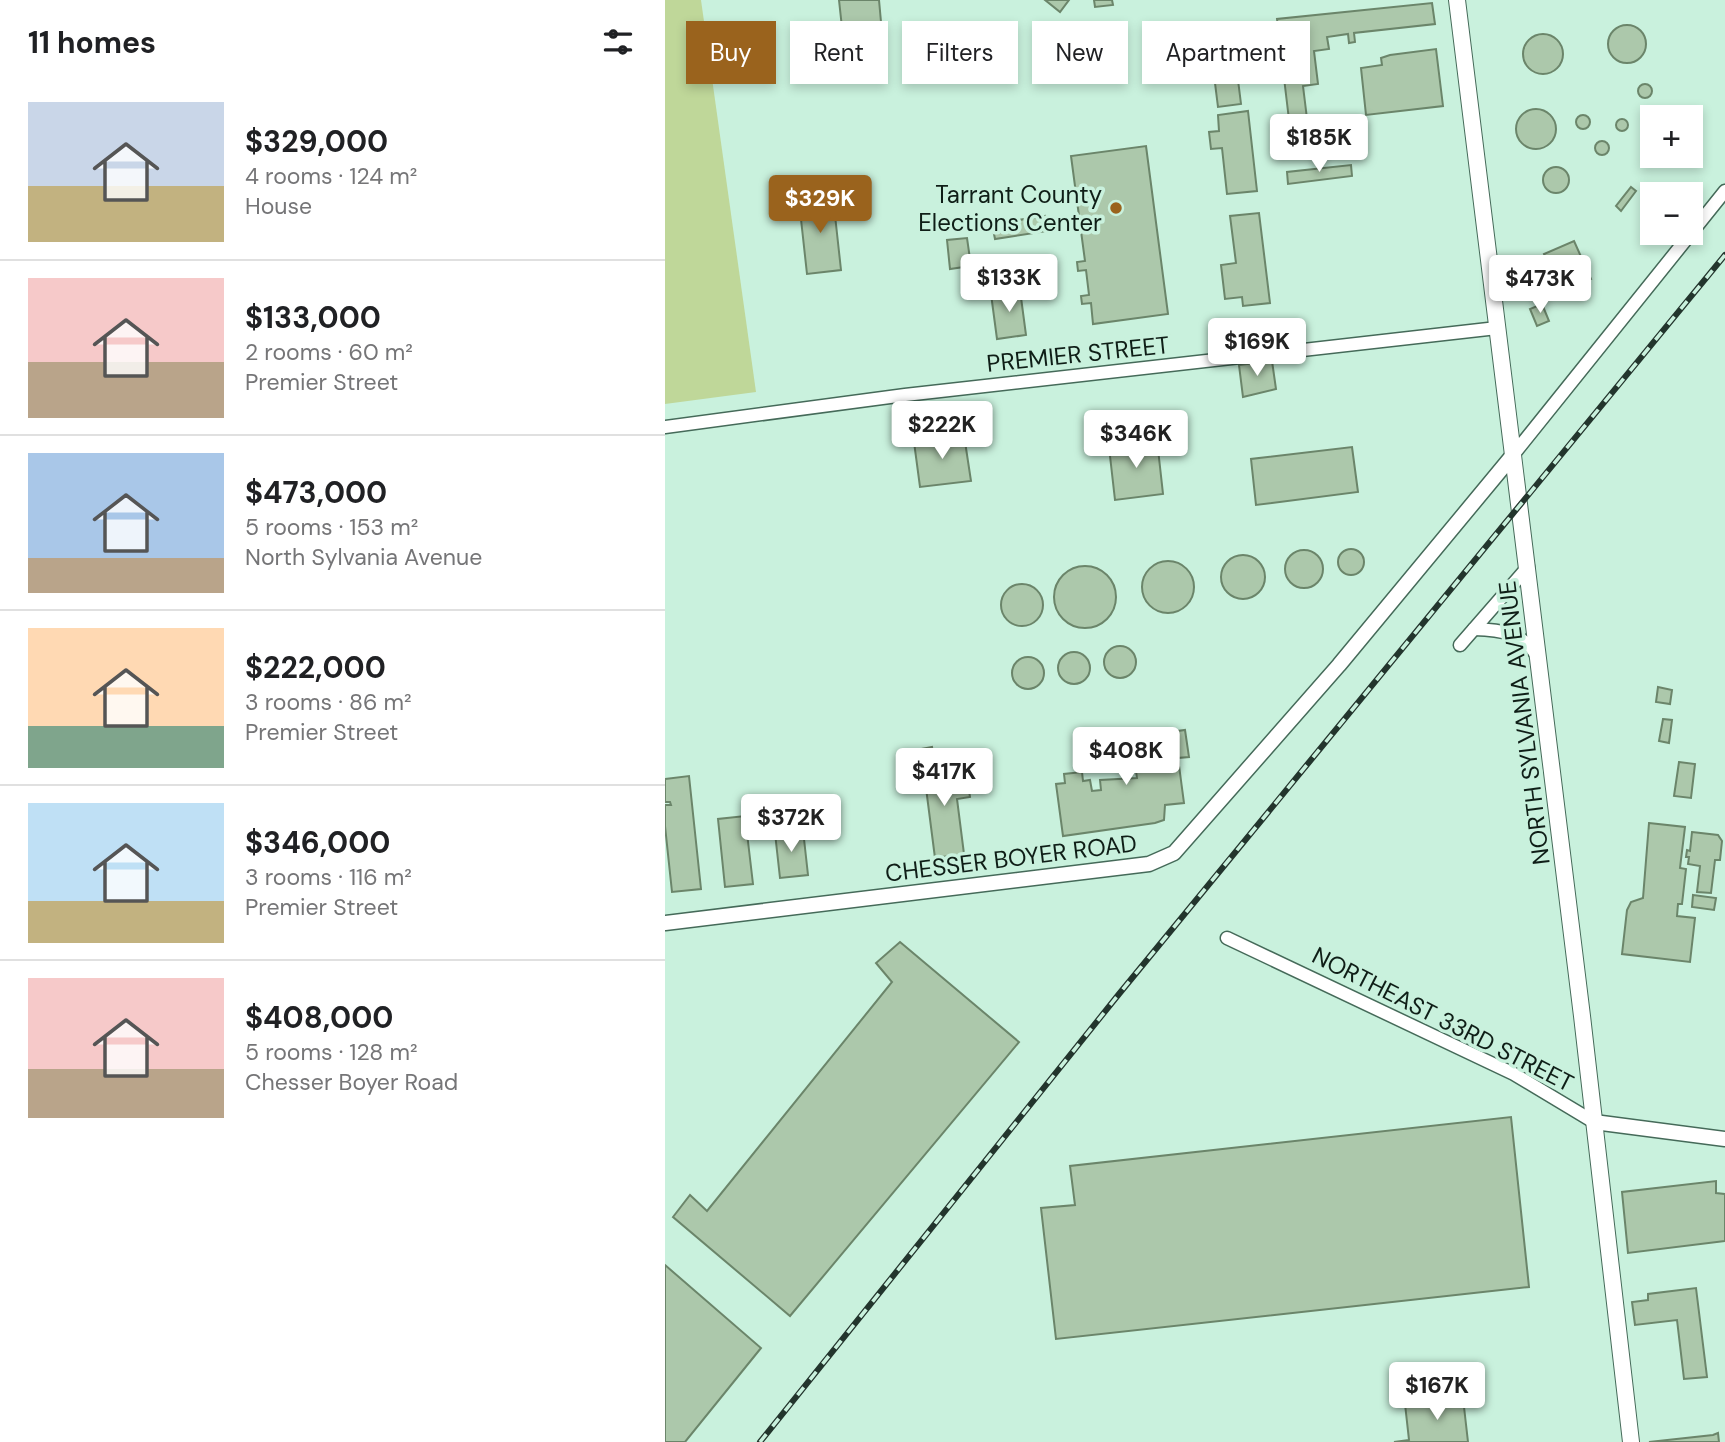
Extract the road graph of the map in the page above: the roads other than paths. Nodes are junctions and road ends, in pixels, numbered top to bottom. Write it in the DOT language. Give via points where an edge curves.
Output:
graph roads {
  1 [pos="1457,0"];
  2 [pos="1725,191"];
  3 [pos="1497,328"];
  4 [pos="665,427"];
  5 [pos="1513,455"];
  6 [pos="1528,568"];
  7 [pos="1474,629"];
  8 [pos="1460,645"];
  9 [pos="1539,659"];
  10 [pos="665,923"];
  11 [pos="1227,938"];
  12 [pos="1594,1122"];
  13 [pos="1725,1139"];
  14 [pos="1630,1442"];
  1 -- 3 [label="main road, NORTH SYLVANIA AVENUE"];
  2 -- 5 [label="street"];
  3 -- 4 [label="street, PREMIER STREET"];
  3 -- 5 [label="main road, NORTH SYLVANIA AVENUE"];
  5 -- 6 [label="main road, NORTH SYLVANIA AVENUE"];
  5 -- 10 [label="street, CHESSER BOYER ROAD" via="1339,665 1174,853 1149,864"];
  6 -- 7 [label="street"];
  6 -- 9 [label="main road, NORTH SYLVANIA AVENUE"];
  7 -- 8 [label="street"];
  7 -- 9 [label="street" via="1517,635"];
  9 -- 12 [label="main road, NORTH SYLVANIA AVENUE"];
  11 -- 12 [label="street, NORTHEAST 33RD STREET" via="1514,1074"];
  12 -- 13 [label="street, NORTHEAST 33RD STREET"];
  12 -- 14 [label="main road, NORTH SYLVANIA AVENUE"];
}
